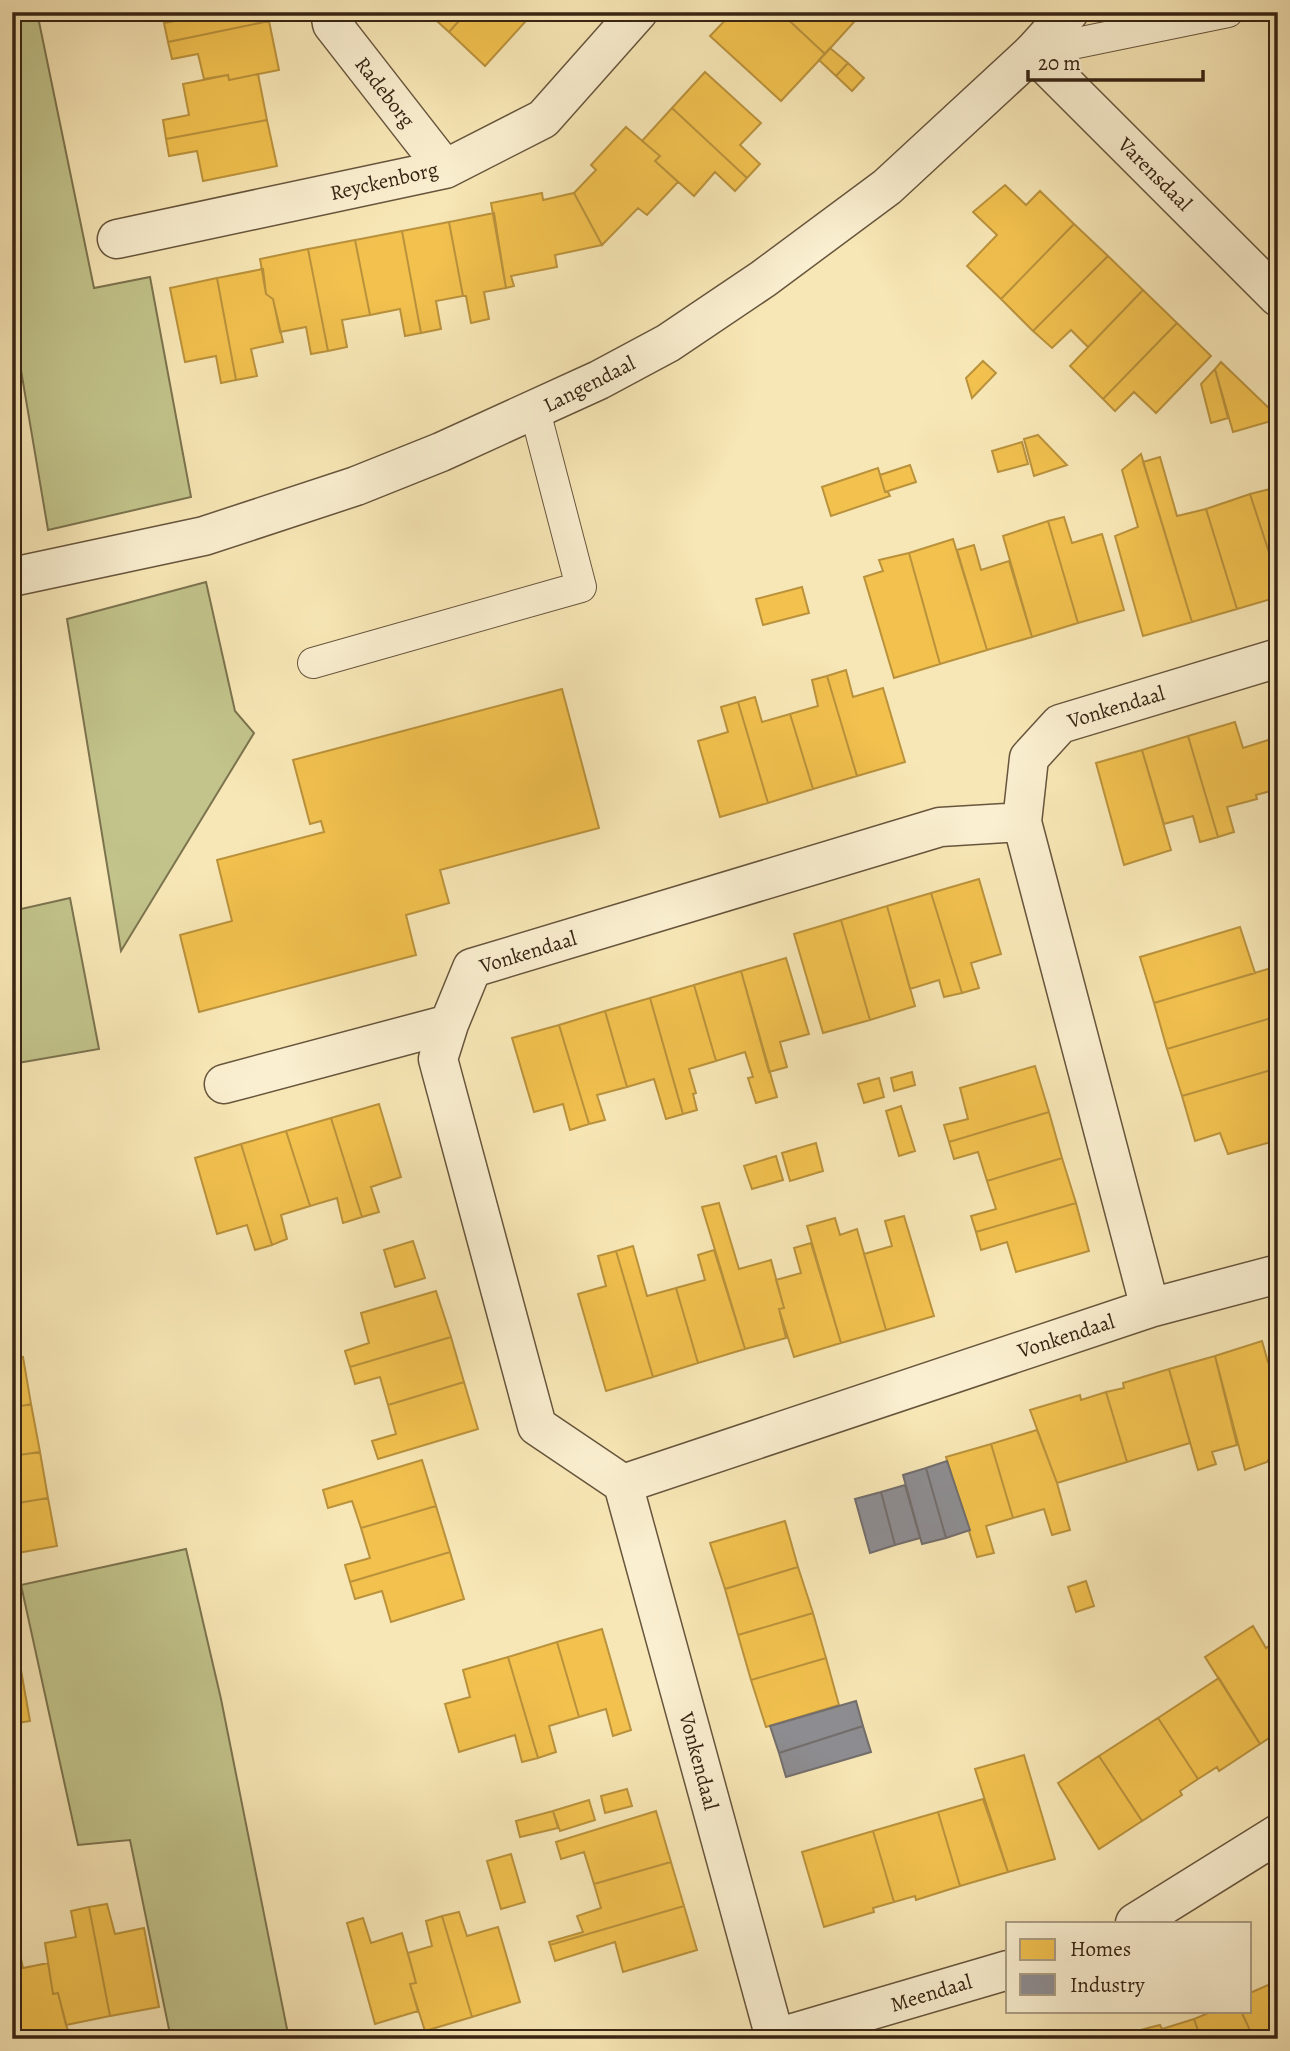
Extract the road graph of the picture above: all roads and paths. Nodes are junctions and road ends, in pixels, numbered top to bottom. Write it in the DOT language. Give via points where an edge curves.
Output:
graph roads {
  1 [pos="330,12"];
  2 [pos="638,12"];
  3 [pos="1069,12"];
  4 [pos="1228,12"];
  5 [pos="1033,52"];
  6 [pos="445,169"];
  7 [pos="117,239"];
  8 [pos="1278,297"];
  9 [pos="535,411"];
  10 [pos="12,577"];
  11 [pos="1278,658"];
  12 [pos="313,663"];
  13 [pos="1022,821"];
  14 [pos="449,1024"];
  15 [pos="224,1084"];
  16 [pos="1278,1274"];
  17 [pos="1150,1308"];
  18 [pos="623,1484"];
  19 [pos="1278,1834"];
  20 [pos="1137,1922"];
  21 [pos="1006,1971"];
  22 [pos="886,2023"];
  23 [pos="774,2038"];
  1 -- 6 [label="street, Radeborg" via="332,24"];
  2 -- 6 [label="street, Reyckenborg" via="543,119"];
  3 -- 5 [label="street, Langendaal"];
  4 -- 5 [label="lane"];
  5 -- 8 [label="street, Varensdaal"];
  5 -- 9 [label="street, Langendaal" via="887,187 763,279 668,343"];
  6 -- 7 [label="street, Reyckenborg"];
  9 -- 10 [label="street, Langendaal" via="356,486 216,532"];
  9 -- 12 [label="lane" via="581,587"];
  11 -- 13 [label="street, Vonkendaal" via="1060,724 1029,758"];
  13 -- 14 [label="street, Vonkendaal" via="940,827 472,968"];
  13 -- 17 [label="street, Vonkendaal"];
  14 -- 15 [label="street"];
  14 -- 18 [label="street, Vonkendaal" via="438,1059 537,1426"];
  16 -- 17 [label="street, Vonkendaal"];
  17 -- 18 [label="street, Vonkendaal"];
  18 -- 23 [label="street, Vonkendaal"];
  19 -- 20 [label="street"];
  21 -- 22 [label="street, Meendaal"];
  22 -- 23 [label="street, Meendaal"];
}
